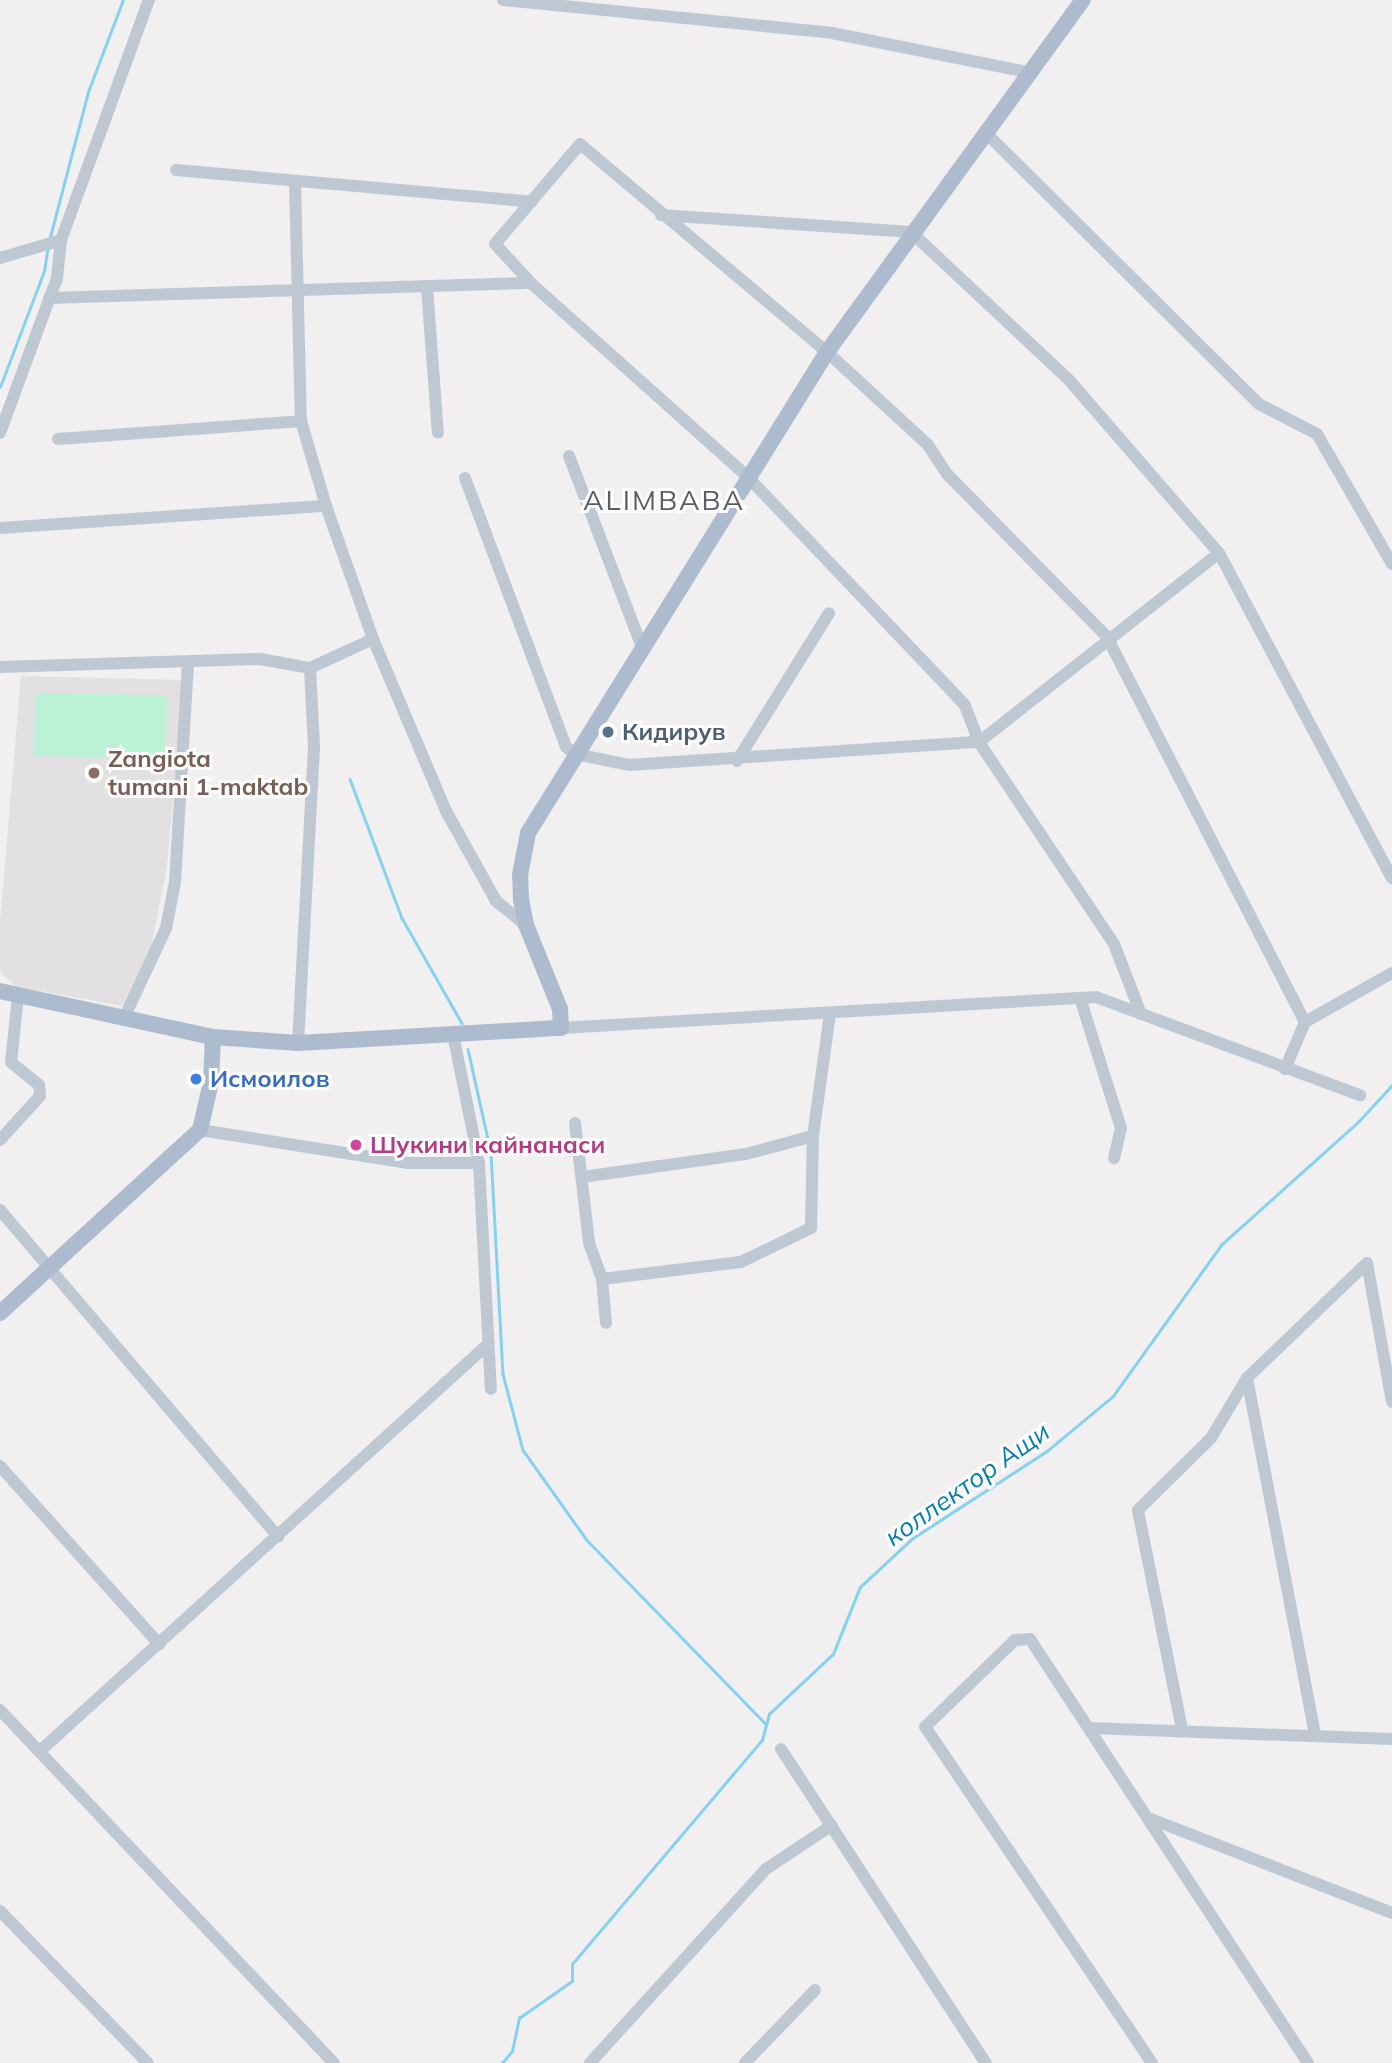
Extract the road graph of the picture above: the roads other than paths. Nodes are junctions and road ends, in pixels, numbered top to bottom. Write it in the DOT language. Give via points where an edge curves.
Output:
graph roads {
  1 [pos="149,0"];
  2 [pos="502,0"];
  3 [pos="1083,0"];
  4 [pos="1028,72"];
  5 [pos="986,134"];
  6 [pos="176,170"];
  7 [pos="295,182"];
  8 [pos="532,202"];
  9 [pos="660,215"];
  10 [pos="911,232"];
  11 [pos="57,242"];
  12 [pos="0,258"];
  13 [pos="531,283"];
  14 [pos="427,288"];
  15 [pos="296,289"];
  16 [pos="49,298"];
  17 [pos="827,352"];
  18 [pos="301,421"];
  19 [pos="0,433"];
  20 [pos="438,433"];
  21 [pos="58,439"];
  22 [pos="569,456"];
  23 [pos="466,478"];
  24 [pos="749,478"];
  25 [pos="326,506"];
  26 [pos="0,528"];
  27 [pos="1219,553"];
  28 [pos="1392,564"];
  29 [pos="829,613"];
  30 [pos="1107,637"];
  31 [pos="373,639"];
  32 [pos="642,647"];
  33 [pos="188,663"];
  34 [pos="0,667"];
  35 [pos="310,668"];
  36 [pos="979,742"];
  37 [pos="575,754"];
  38 [pos="737,761"];
  39 [pos="1392,878"];
  40 [pos="526,925"];
  41 [pos="1392,973"];
  42 [pos="0,991"];
  43 [pos="18,997"];
  44 [pos="1080,998"];
  45 [pos="830,1013"];
  46 [pos="1141,1014"];
  47 [pos="123,1020"];
  48 [pos="1305,1022"];
  49 [pos="561,1028"];
  50 [pos="453,1034"];
  51 [pos="213,1037"];
  52 [pos="298,1043"];
  53 [pos="1285,1069"];
  54 [pos="1360,1095"];
  55 [pos="575,1123"];
  56 [pos="200,1130"];
  57 [pos="813,1136"];
  58 [pos="0,1140"];
  59 [pos="1114,1158"];
  60 [pos="479,1163"];
  61 [pos="582,1177"];
  62 [pos="0,1210"];
  63 [pos="50,1267"];
  64 [pos="602,1279"];
  65 [pos="0,1313"];
  66 [pos="606,1323"];
  67 [pos="485,1347"];
  68 [pos="1247,1378"];
  69 [pos="491,1389"];
  70 [pos="1392,1402"];
  71 [pos="0,1466"];
  72 [pos="278,1537"];
  73 [pos="159,1644"];
  74 [pos="0,1710"];
  75 [pos="1090,1728"];
  76 [pos="1182,1729"];
  77 [pos="1315,1735"];
  78 [pos="1392,1739"];
  79 [pos="781,1749"];
  80 [pos="40,1751"];
  81 [pos="1150,1818"];
  82 [pos="832,1825"];
  83 [pos="0,1911"];
  84 [pos="1392,1913"];
  85 [pos="815,1990"];
  86 [pos="148,2063"];
  87 [pos="334,2063"];
  88 [pos="590,2063"];
  89 [pos="745,2063"];
  90 [pos="986,2063"];
  91 [pos="1152,2063"];
  92 [pos="1308,2063"];
  1 -- 11 [label="street"];
  2 -- 4 [label="street" via="832,33"];
  3 -- 4 [label="main road"];
  4 -- 5 [label="main road"];
  5 -- 10 [label="main road"];
  5 -- 28 [label="street" via="1259,404 1317,433"];
  6 -- 7 [label="street"];
  7 -- 8 [label="street"];
  7 -- 15 [label="street"];
  8 -- 9 [label="street" via="580,144"];
  8 -- 13 [label="street" via="495,244"];
  9 -- 10 [label="street"];
  9 -- 17 [label="street"];
  10 -- 17 [label="main road"];
  10 -- 27 [label="street" via="1069,380"];
  11 -- 12 [label="street"];
  11 -- 16 [label="street" via="57,278"];
  13 -- 14 [label="street"];
  13 -- 24 [label="street"];
  14 -- 15 [label="street"];
  14 -- 20 [label="street"];
  15 -- 16 [label="street"];
  15 -- 18 [label="street"];
  16 -- 19 [label="street"];
  17 -- 24 [label="main road"];
  17 -- 30 [label="street" via="928,445 947,474"];
  18 -- 21 [label="street"];
  18 -- 25 [label="street"];
  22 -- 32 [label="street"];
  23 -- 37 [label="street" via="566,747"];
  24 -- 32 [label="main road"];
  24 -- 36 [label="street" via="965,705"];
  25 -- 26 [label="street"];
  25 -- 31 [label="street"];
  27 -- 30 [label="street"];
  27 -- 39 [label="street"];
  29 -- 38 [label="street"];
  30 -- 36 [label="street"];
  30 -- 48 [label="street"];
  31 -- 35 [label="street"];
  31 -- 40 [label="street" via="446,811 496,901"];
  32 -- 37 [label="main road"];
  33 -- 34 [label="street"];
  33 -- 35 [label="street" via="260,659"];
  33 -- 47 [label="street" via="175,882 166,928"];
  35 -- 52 [label="street" via="314,747"];
  36 -- 38 [label="street"];
  36 -- 46 [label="street" via="1114,944"];
  37 -- 38 [label="street" via="629,765"];
  37 -- 40 [label="main road" via="528,833 520,875"];
  40 -- 49 [label="main road" via="560,1009"];
  41 -- 48 [label="street"];
  42 -- 43 [label="main road"];
  43 -- 47 [label="main road"];
  43 -- 58 [label="street" via="11,1062 39,1085 40,1096"];
  44 -- 45 [label="street"];
  44 -- 46 [label="street" via="1096,997"];
  44 -- 59 [label="street" via="1121,1128"];
  45 -- 49 [label="street"];
  45 -- 57 [label="street"];
  46 -- 53 [label="street"];
  47 -- 51 [label="main road"];
  48 -- 53 [label="street"];
  49 -- 50 [label="main road"];
  50 -- 52 [label="main road"];
  50 -- 60 [label="street"];
  51 -- 52 [label="main road"];
  51 -- 56 [label="main road" via="211,1082"];
  53 -- 54 [label="street"];
  55 -- 61 [label="street"];
  56 -- 60 [label="street" via="408,1163"];
  56 -- 63 [label="main road"];
  57 -- 61 [label="street" via="746,1153"];
  57 -- 64 [label="street" via="811,1228 741,1262"];
  60 -- 67 [label="street"];
  61 -- 64 [label="street" via="589,1243"];
  62 -- 63 [label="street"];
  63 -- 65 [label="main road"];
  63 -- 72 [label="street"];
  64 -- 66 [label="street"];
  67 -- 69 [label="street"];
  67 -- 72 [label="street"];
  68 -- 70 [label="street" via="1367,1263"];
  68 -- 76 [label="street" via="1211,1438 1138,1510"];
  68 -- 77 [label="street"];
  71 -- 73 [label="street"];
  72 -- 73 [label="street"];
  73 -- 80 [label="street"];
  74 -- 80 [label="street"];
  75 -- 76 [label="street"];
  75 -- 81 [label="street"];
  75 -- 91 [label="street" via="1030,1639 1015,1640 925,1727"];
  76 -- 77 [label="street"];
  77 -- 78 [label="street"];
  79 -- 82 [label="street"];
  80 -- 87 [label="street"];
  81 -- 84 [label="street"];
  81 -- 92 [label="street"];
  82 -- 88 [label="street" via="766,1869"];
  82 -- 90 [label="street"];
  83 -- 86 [label="street"];
  85 -- 89 [label="street"];
}
